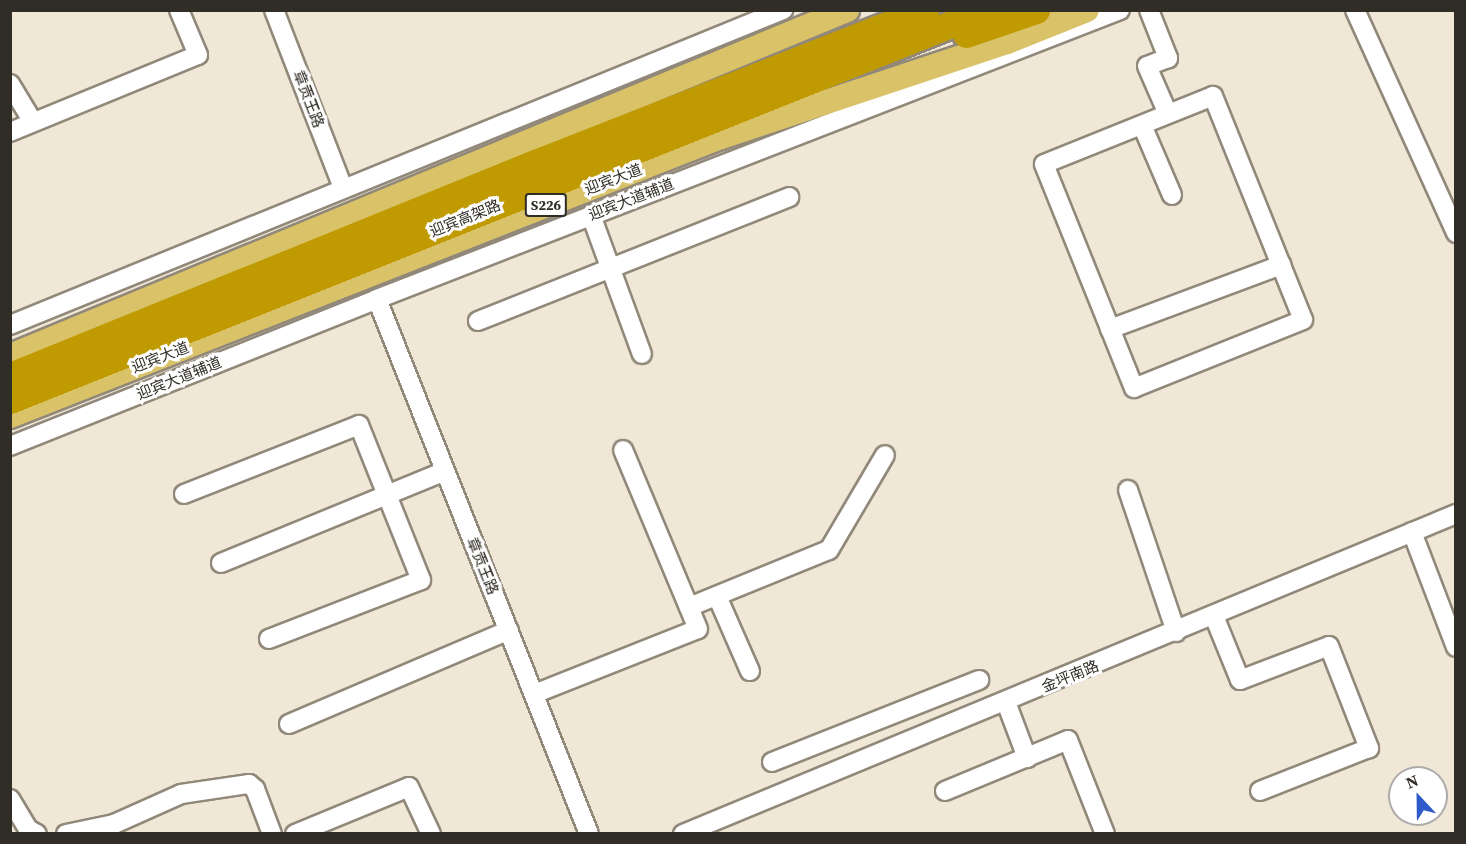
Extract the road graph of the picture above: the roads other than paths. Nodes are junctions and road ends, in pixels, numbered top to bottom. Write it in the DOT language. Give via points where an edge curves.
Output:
graph roads {
  1 [pos="179,10"];
  2 [pos="274,10"];
  3 [pos="783,10"];
  4 [pos="847,10"];
  5 [pos="897,10"];
  6 [pos="926,10"];
  7 [pos="986,10"];
  8 [pos="1036,10"];
  9 [pos="1087,10"];
  10 [pos="1120,10"];
  11 [pos="1149,10"];
  12 [pos="1355,10"];
  13 [pos="758,15"];
  14 [pos="10,84"];
  15 [pos="715,105"];
  16 [pos="1168,114"];
  17 [pos="33,122"];
  18 [pos="1142,125"];
  19 [pos="10,132"];
  20 [pos="343,188"];
  21 [pos="1172,195"];
  22 [pos="789,197"];
  23 [pos="591,215"];
  24 [pos="1455,232"];
  25 [pos="1281,265"];
  26 [pos="610,268"];
  27 [pos="377,299"];
  28 [pos="478,321"];
  29 [pos="10,325"];
  30 [pos="1110,329"];
  31 [pos="642,354"];
  32 [pos="10,356"];
  33 [pos="10,376"];
  34 [pos="10,400"];
  35 [pos="10,416"];
  36 [pos="10,446"];
  37 [pos="624,450"];
  38 [pos="885,455"];
  39 [pos="445,471"];
  40 [pos="1128,490"];
  41 [pos="184,494"];
  42 [pos="387,495"];
  43 [pos="1455,514"];
  44 [pos="1412,532"];
  45 [pos="221,563"];
  46 [pos="717,596"];
  47 [pos="689,607"];
  48 [pos="1214,616"];
  49 [pos="509,630"];
  50 [pos="1176,632"];
  51 [pos="269,639"];
  52 [pos="1455,647"];
  53 [pos="750,671"];
  54 [pos="979,680"];
  55 [pos="534,694"];
  56 [pos="1006,702"];
  57 [pos="289,724"];
  58 [pos="844,733"];
  59 [pos="1027,758"];
  60 [pos="772,762"];
  61 [pos="857,764"];
  62 [pos="945,791"];
  63 [pos="1260,791"];
  64 [pos="10,799"];
  65 [pos="30,832"];
  66 [pos="66,834"];
  67 [pos="272,834"];
  68 [pos="296,834"];
  69 [pos="431,834"];
  70 [pos="589,834"];
  71 [pos="683,834"];
  72 [pos="1105,834"];
  1 -- 17 [label="street" via="198,55"];
  2 -- 20 [label="street, 章贡王路"];
  3 -- 13 [label="street"];
  4 -- 32 [label="main road"];
  5 -- 15 [label="highway"];
  6 -- 15 [label="highway, 迎宾高架路"];
  7 -- 15 [label="highway, 迎宾高架路"];
  8 -- 15 [label="highway"];
  9 -- 35 [label="main road, 迎宾大道 / S226" via="1007,42 721,136"];
  10 -- 23 [label="street, 迎宾大道辅道"];
  11 -- 16 [label="street" via="1168,58 1147,66"];
  12 -- 24 [label="street"];
  13 -- 20 [label="street"];
  14 -- 17 [label="street"];
  15 -- 33 [label="highway, 迎宾高架路"];
  15 -- 34 [label="highway, 迎宾高架路"];
  16 -- 18 [label="street"];
  16 -- 25 [label="street" via="1213,96"];
  17 -- 19 [label="street"];
  18 -- 21 [label="street"];
  18 -- 30 [label="street" via="1044,164"];
  20 -- 29 [label="street"];
  22 -- 26 [label="street"];
  23 -- 26 [label="street"];
  23 -- 27 [label="street, 迎宾大道辅道"];
  25 -- 30 [label="street"];
  25 -- 30 [label="street" via="1303,320 1134,388"];
  26 -- 28 [label="street"];
  26 -- 31 [label="street"];
  27 -- 36 [label="street, 迎宾大道辅道"];
  27 -- 39 [label="street, 章贡王路"];
  37 -- 47 [label="street"];
  38 -- 46 [label="street" via="829,550"];
  39 -- 42 [label="street"];
  39 -- 49 [label="street, 章贡王路"];
  40 -- 50 [label="street"];
  41 -- 42 [label="street" via="359,425"];
  42 -- 45 [label="street"];
  42 -- 51 [label="street" via="421,580"];
  43 -- 44 [label="street, 金坪南路"];
  44 -- 48 [label="street, 金坪南路"];
  44 -- 52 [label="street"];
  46 -- 47 [label="street"];
  46 -- 53 [label="street"];
  47 -- 55 [label="street" via="698,628"];
  48 -- 50 [label="street, 金坪南路"];
  48 -- 63 [label="street" via="1240,680 1329,646 1369,748"];
  49 -- 55 [label="street, 章贡王路"];
  49 -- 57 [label="street"];
  50 -- 56 [label="street, 金坪南路"];
  54 -- 58 [label="street"];
  55 -- 70 [label="street, 章贡王路"];
  56 -- 59 [label="street"];
  56 -- 61 [label="street, 金坪南路"];
  58 -- 60 [label="street"];
  58 -- 61 [label="street"];
  59 -- 62 [label="street"];
  59 -- 72 [label="street" via="1068,740"];
  61 -- 71 [label="street, 金坪南路"];
  64 -- 65 [label="street"];
  66 -- 67 [label="street" via="114,824 181,794 249,784 255,789"];
  68 -- 69 [label="street" via="409,787"];
}
